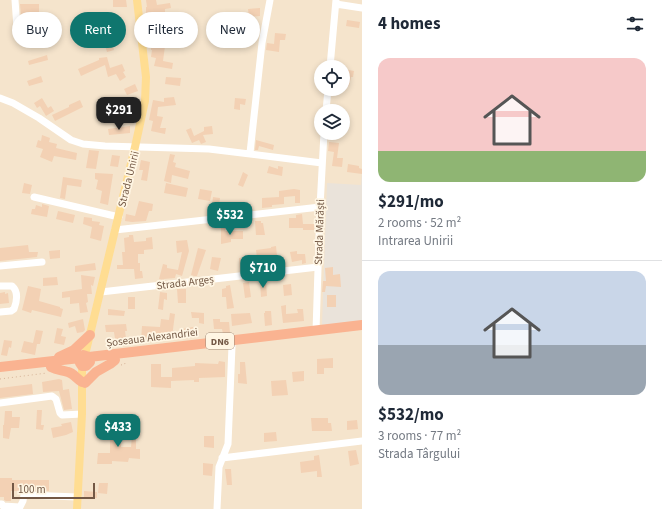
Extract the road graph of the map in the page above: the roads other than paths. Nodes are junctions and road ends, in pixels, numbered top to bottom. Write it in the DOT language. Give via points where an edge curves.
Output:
graph roads {
  1 [pos="15,0"];
  2 [pos="137,0"];
  3 [pos="270,0"];
  4 [pos="336,2"];
  5 [pos="362,8"];
  6 [pos="16,12"];
  7 [pos="331,60"];
  8 [pos="0,98"];
  9 [pos="324,140"];
  10 [pos="136,147"];
  11 [pos="250,153"];
  12 [pos="322,163"];
  13 [pos="34,197"];
  14 [pos="320,207"];
  15 [pos="119,217"];
  16 [pos="115,230"];
  17 [pos="42,262"];
  18 [pos="0,266"];
  19 [pos="318,267"];
  20 [pos="0,286"];
  21 [pos="101,292"];
  22 [pos="0,312"];
  23 [pos="362,325"];
  24 [pos="316,330"];
  25 [pos="362,331"];
  26 [pos="90,335"];
  27 [pos="232,346"];
  28 [pos="115,360"];
  29 [pos="85,361"];
  30 [pos="48,365"];
  31 [pos="0,367"];
  32 [pos="0,373"];
  33 [pos="83,383"];
  34 [pos="0,402"];
  35 [pos="82,414"];
  36 [pos="362,441"];
  37 [pos="222,458"];
  38 [pos="78,496"];
  39 [pos="0,504"];
  40 [pos="77,509"];
  41 [pos="217,509"];
  1 -- 6 [label="street"];
  2 -- 10 [label="main road, Strada Unirii" via="146,85"];
  3 -- 11 [label="street" via="262,42"];
  4 -- 5 [label="street"];
  4 -- 7 [label="street"];
  8 -- 10 [label="street" via="13,103 75,141 88,145"];
  9 -- 12 [label="street, Strada Mărăști"];
  10 -- 11 [label="street"];
  10 -- 15 [label="main road, Strada Unirii"];
  11 -- 12 [label="street"];
  12 -- 14 [label="street, Strada Mărăști"];
  13 -- 15 [label="street"];
  14 -- 16 [label="street"];
  14 -- 19 [label="street, Strada Mărăști"];
  15 -- 16 [label="main road, Strada Unirii"];
  16 -- 21 [label="main road, Strada Unirii"];
  17 -- 18 [label="street"];
  19 -- 21 [label="street, Strada Argeș"];
  19 -- 24 [label="street, Strada Mărăști"];
  20 -- 22 [label="street" via="12,286 17,294 14,309"];
  21 -- 26 [label="main road, Strada Unirii"];
  23 -- 24 [label="highway, Șoseaua Alexandriei / DN6"];
  24 -- 29 [label="highway, Șoseaua Alexandriei / DN6"];
  25 -- 27 [label="highway, Șoseaua Alexandriei / DN6"];
  26 -- 29 [label="main road, Strada Unirii"];
  26 -- 30 [label="highway" via="74,350"];
  27 -- 28 [label="highway, Șoseaua Alexandriei / DN6"];
  27 -- 37 [label="street" via="228,444"];
  28 -- 29 [label="highway, Șoseaua Alexandriei / DN6"];
  28 -- 33 [label="highway"];
  29 -- 30 [label="highway, Șoseaua Alexandriei / DN6"];
  29 -- 33 [label="main road, Strada Unirii"];
  30 -- 31 [label="highway, Șoseaua Alexandriei / DN6"];
  30 -- 32 [label="highway, Șoseaua Alexandriei / DN6"];
  30 -- 33 [label="highway" via="71,373"];
  33 -- 35 [label="main road, Strada Unirii"];
  34 -- 35 [label="street" via="52,396 56,399 62,415"];
  35 -- 38 [label="main road, Strada Unirii"];
  36 -- 37 [label="street"];
  37 -- 41 [label="street" via="218,475"];
  38 -- 39 [label="street" via="24,495 20,507"];
  38 -- 40 [label="main road, Strada Unirii"];
}
